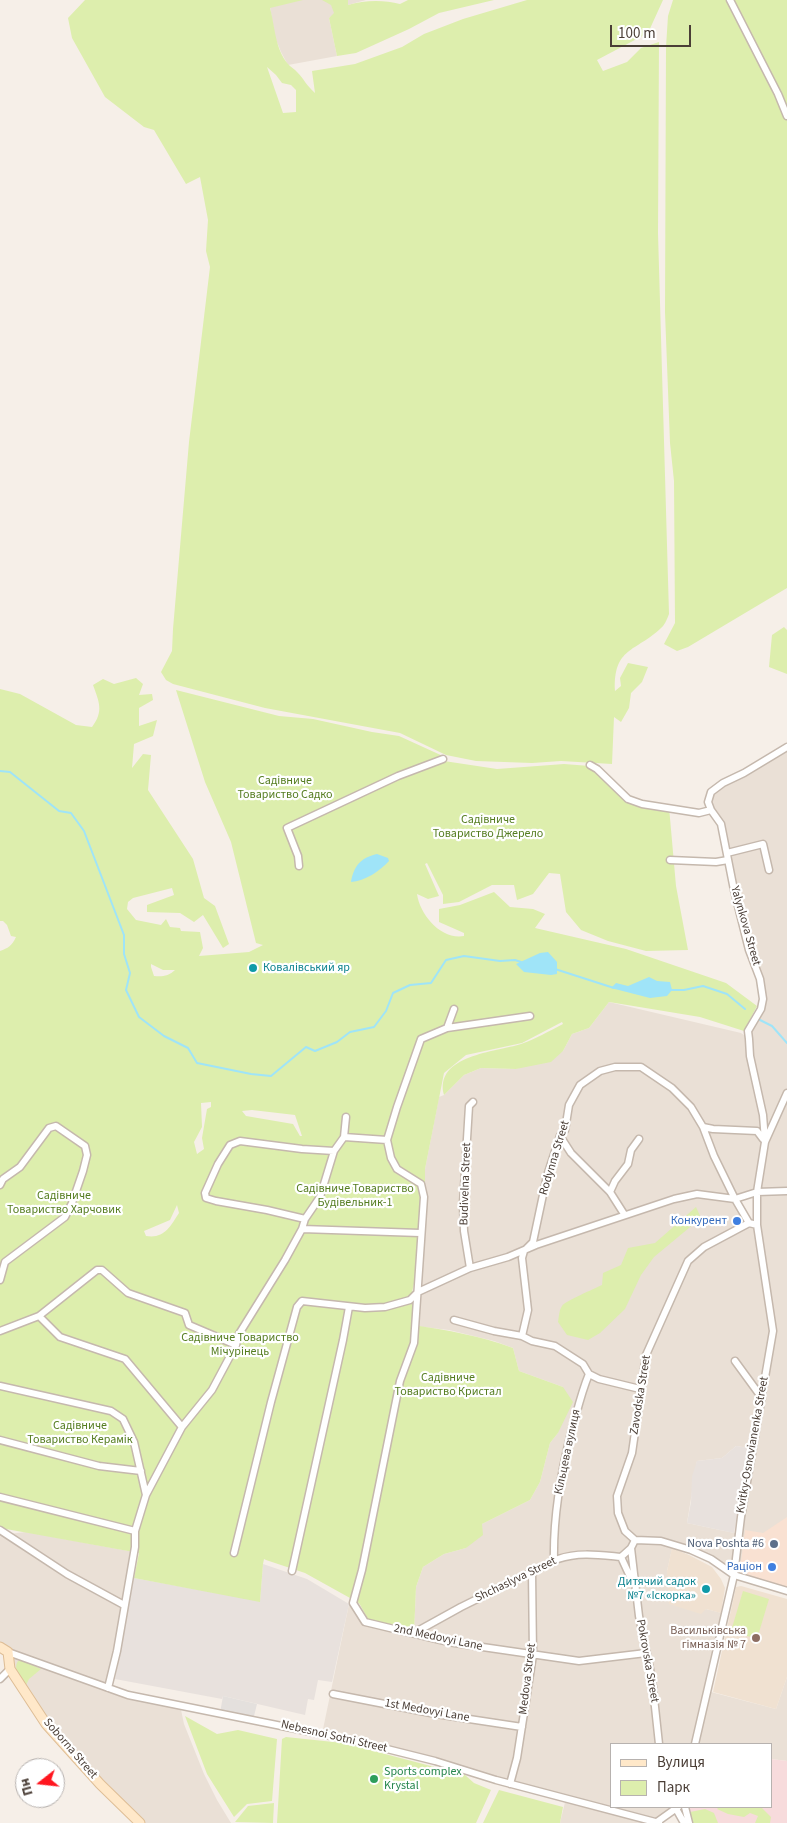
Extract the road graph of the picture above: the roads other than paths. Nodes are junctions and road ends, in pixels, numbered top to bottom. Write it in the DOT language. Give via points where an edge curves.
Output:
graph roads {
  1 [pos="730,0"];
  2 [pos="787,116"];
  3 [pos="787,748"];
  4 [pos="443,759"];
  5 [pos="590,765"];
  6 [pos="711,810"];
  7 [pos="728,856"];
  8 [pos="670,860"];
  9 [pos="299,866"];
  10 [pos="770,870"];
  11 [pos="454,1009"];
  12 [pos="530,1016"];
  13 [pos="447,1028"];
  14 [pos="748,1030"];
  15 [pos="787,1093"];
  16 [pos="474,1102"];
  17 [pos="346,1117"];
  18 [pos="703,1127"];
  19 [pos="560,1136"];
  20 [pos="344,1137"];
  21 [pos="639,1138"];
  22 [pos="387,1140"];
  23 [pos="765,1142"];
  24 [pos="334,1151"];
  25 [pos="0,1185"];
  26 [pos="787,1191"];
  27 [pos="610,1192"];
  28 [pos="757,1192"];
  29 [pos="734,1199"];
  30 [pos="624,1214"];
  31 [pos="305,1219"];
  32 [pos="749,1223"];
  33 [pos="757,1225"];
  34 [pos="302,1229"];
  35 [pos="420,1233"];
  36 [pos="524,1251"];
  37 [pos="3,1261"];
  38 [pos="470,1268"];
  39 [pos="0,1280"];
  40 [pos="418,1292"];
  41 [pos="349,1307"];
  42 [pos="39,1316"];
  43 [pos="454,1320"];
  44 [pos="0,1331"];
  45 [pos="522,1336"];
  46 [pos="236,1345"];
  47 [pos="735,1361"];
  48 [pos="589,1374"];
  49 [pos="0,1386"];
  50 [pos="640,1389"];
  51 [pos="762,1398"];
  52 [pos="182,1428"];
  53 [pos="0,1440"];
  54 [pos="141,1472"];
  55 [pos="146,1495"];
  56 [pos="0,1497"];
  57 [pos="0,1530"];
  58 [pos="135,1531"];
  59 [pos="636,1540"];
  60 [pos="631,1548"];
  61 [pos="234,1553"];
  62 [pos="621,1557"];
  63 [pos="554,1561"];
  64 [pos="292,1571"];
  65 [pos="532,1572"];
  66 [pos="734,1576"];
  67 [pos="635,1588"];
  68 [pos="787,1591"];
  69 [pos="124,1605"];
  70 [pos="414,1633"];
  71 [pos="4,1650"];
  72 [pos="646,1653"];
  73 [pos="533,1655"];
  74 [pos="10,1669"];
  75 [pos="0,1679"];
  76 [pos="108,1688"];
  77 [pos="333,1694"];
  78 [pos="522,1727"];
  79 [pos="659,1743"];
  80 [pos="695,1743"];
  81 [pos="510,1784"];
  82 [pos="676,1808"];
  83 [pos="685,1808"];
  84 [pos="136,1822"];
  85 [pos="658,1822"];
  86 [pos="684,1823"];
  87 [pos="688,1823"];
  1 -- 2 [label="street"];
  3 -- 6 [label="street, Yalynkova Street" via="723,782 711,792 708,802"];
  4 -- 9 [label="street" via="287,828"];
  5 -- 6 [label="street" via="635,801 699,813"];
  6 -- 7 [label="street, Yalynkova Street" via="721,824"];
  7 -- 8 [label="street" via="716,862"];
  7 -- 10 [label="street" via="763,844"];
  7 -- 14 [label="street, Yalynkova Street" via="763,999 761,1009"];
  11 -- 13 [label="street"];
  12 -- 13 [label="street"];
  13 -- 22 [label="street" via="421,1039"];
  14 -- 23 [label="street, Kvitky-Osnovianenka Street"];
  15 -- 23 [label="street, Kvitky-Osnovianenka Street"];
  16 -- 38 [label="street, Budivelna Street" via="469,1106 463,1204"];
  17 -- 20 [label="street"];
  18 -- 19 [label="street, Rodynna Street" via="691,1107 672,1088 641,1067 615,1066 600,1071 580,1085 569,1105 568,1121"];
  18 -- 23 [label="street" via="757,1131"];
  18 -- 29 [label="street, Rodynna Street"];
  19 -- 27 [label="street" via="571,1153"];
  19 -- 36 [label="street, Rodynna Street" via="547,1176 533,1242"];
  20 -- 22 [label="street"];
  20 -- 24 [label="street"];
  21 -- 27 [label="street" via="631,1150 628,1164"];
  22 -- 35 [label="street" via="397,1169 421,1184 424,1197"];
  23 -- 28 [label="street, Kvitky-Osnovianenka Street"];
  24 -- 31 [label="street" via="320,1197"];
  24 -- 31 [label="street" via="240,1141 230,1145 205,1193 206,1198 216,1201"];
  25 -- 37 [label="street" via="3,1178 20,1167 49,1128 56,1126 85,1146 87,1155 83,1171 65,1217"];
  26 -- 28 [label="street"];
  27 -- 30 [label="street"];
  28 -- 29 [label="street"];
  28 -- 33 [label="street, Kvitky-Osnovianenka Street"];
  29 -- 30 [label="street" via="697,1194"];
  29 -- 32 [label="street, Rodynna Street"];
  30 -- 36 [label="street"];
  31 -- 34 [label="street"];
  32 -- 33 [label="street"];
  32 -- 50 [label="street, Zavodska Street" via="704,1248 688,1261 646,1355"];
  33 -- 51 [label="street, Kvitky-Osnovianenka Street" via="773,1331"];
  34 -- 35 [label="street"];
  34 -- 46 [label="street" via="239,1334"];
  35 -- 40 [label="street"];
  36 -- 38 [label="street"];
  36 -- 45 [label="street" via="528,1310"];
  37 -- 39 [label="street"];
  38 -- 40 [label="street"];
  40 -- 41 [label="street" via="410,1300 385,1307"];
  40 -- 70 [label="street, 2nd Medovyi Lane" via="414,1343 400,1381 353,1603 365,1622"];
  41 -- 61 [label="street" via="309,1301 298,1307"];
  41 -- 64 [label="street"];
  42 -- 44 [label="street"];
  42 -- 46 [label="street" via="97,1270 102,1270 128,1293 185,1313 190,1325"];
  42 -- 52 [label="street" via="60,1337 126,1359"];
  43 -- 45 [label="street" via="494,1332"];
  45 -- 48 [label="street" via="555,1346 583,1364"];
  46 -- 52 [label="street" via="212,1390"];
  47 -- 51 [label="street"];
  48 -- 50 [label="street"];
  48 -- 63 [label="street, Кільцева вулиця" via="580,1395 562,1467 553,1531"];
  49 -- 54 [label="street" via="112,1411 123,1419 134,1442"];
  50 -- 59 [label="street, Zavodska Street" via="632,1453 617,1496 618,1513 625,1532"];
  51 -- 66 [label="street, Kvitky-Osnovianenka Street" via="740,1517"];
  52 -- 55 [label="street"];
  53 -- 54 [label="street" via="99,1466"];
  54 -- 55 [label="street"];
  55 -- 58 [label="street"];
  56 -- 58 [label="street"];
  57 -- 69 [label="street" via="67,1574"];
  58 -- 69 [label="street" via="136,1548"];
  59 -- 60 [label="street"];
  59 -- 66 [label="street" via="661,1541 691,1550 711,1559"];
  60 -- 62 [label="street"];
  60 -- 67 [label="street, Pokrovska Street"];
  62 -- 63 [label="street, Shchaslyva Street" via="572,1555"];
  62 -- 67 [label="street"];
  63 -- 65 [label="street, Shchaslyva Street"];
  65 -- 70 [label="street, Shchaslyva Street"];
  65 -- 73 [label="street, Medova Street"];
  66 -- 68 [label="street"];
  66 -- 80 [label="street, Kvitky-Osnovianenka Street"];
  67 -- 72 [label="street, Pokrovska Street"];
  69 -- 76 [label="street"];
  70 -- 73 [label="street, 2nd Medovyi Lane" via="448,1642"];
  71 -- 74 [label="main road, Soborna Street"];
  71 -- 76 [label="street, Nebesnoi Sotni Street"];
  72 -- 73 [label="street, 2nd Medovyi Lane" via="579,1660"];
  72 -- 79 [label="street, Pokrovska Street"];
  73 -- 78 [label="street, Medova Street"];
  74 -- 75 [label="street"];
  74 -- 84 [label="main road, Soborna Street" via="46,1724"];
  76 -- 81 [label="street, Nebesnoi Sotni Street" via="128,1695 352,1740"];
  77 -- 78 [label="street, 1st Medovyi Lane"];
  78 -- 81 [label="street, Medova Street"];
  81 -- 85 [label="street, Nebesnoi Sotni Street"];
  82 -- 85 [label="street"];
  82 -- 86 [label="street"];
  83 -- 87 [label="street"];
}
